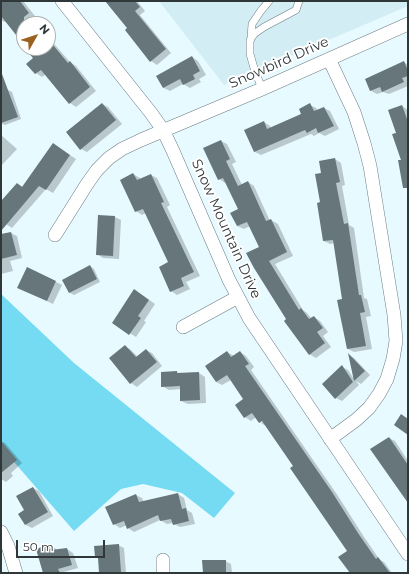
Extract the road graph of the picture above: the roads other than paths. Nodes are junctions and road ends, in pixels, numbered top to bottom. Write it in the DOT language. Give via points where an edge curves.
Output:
graph roads {
  1 [pos="62,1"];
  2 [pos="269,1"];
  3 [pos="299,1"];
  4 [pos="408,24"];
  5 [pos="250,40"];
  6 [pos="329,59"];
  7 [pos="262,89"];
  8 [pos="163,130"];
  9 [pos="55,235"];
  10 [pos="238,297"];
  11 [pos="183,327"];
  12 [pos="330,439"];
  13 [pos="1,532"];
  14 [pos="408,554"];
  15 [pos="16,573"];
  1 -- 8 [label="street, Snow Mountain Drive"];
  2 -- 5 [label="lane" via="252,24"];
  3 -- 5 [label="lane" via="296,10 264,27"];
  4 -- 6 [label="street, Snowbird Drive"];
  5 -- 7 [label="lane" via="250,54"];
  6 -- 7 [label="street, Snowbird Drive"];
  6 -- 12 [label="street" via="354,112 370,166 396,341 387,379 379,394 356,420"];
  7 -- 8 [label="street, Snowbird Drive"];
  8 -- 9 [label="street, Snowbird Drive" via="122,149 109,158 87,184"];
  8 -- 10 [label="street, Snow Mountain Drive"];
  10 -- 11 [label="street"];
  10 -- 12 [label="street, Snow Mountain Drive"];
  12 -- 14 [label="street, Snow Mountain Drive"];
  13 -- 15 [label="street"];
}
